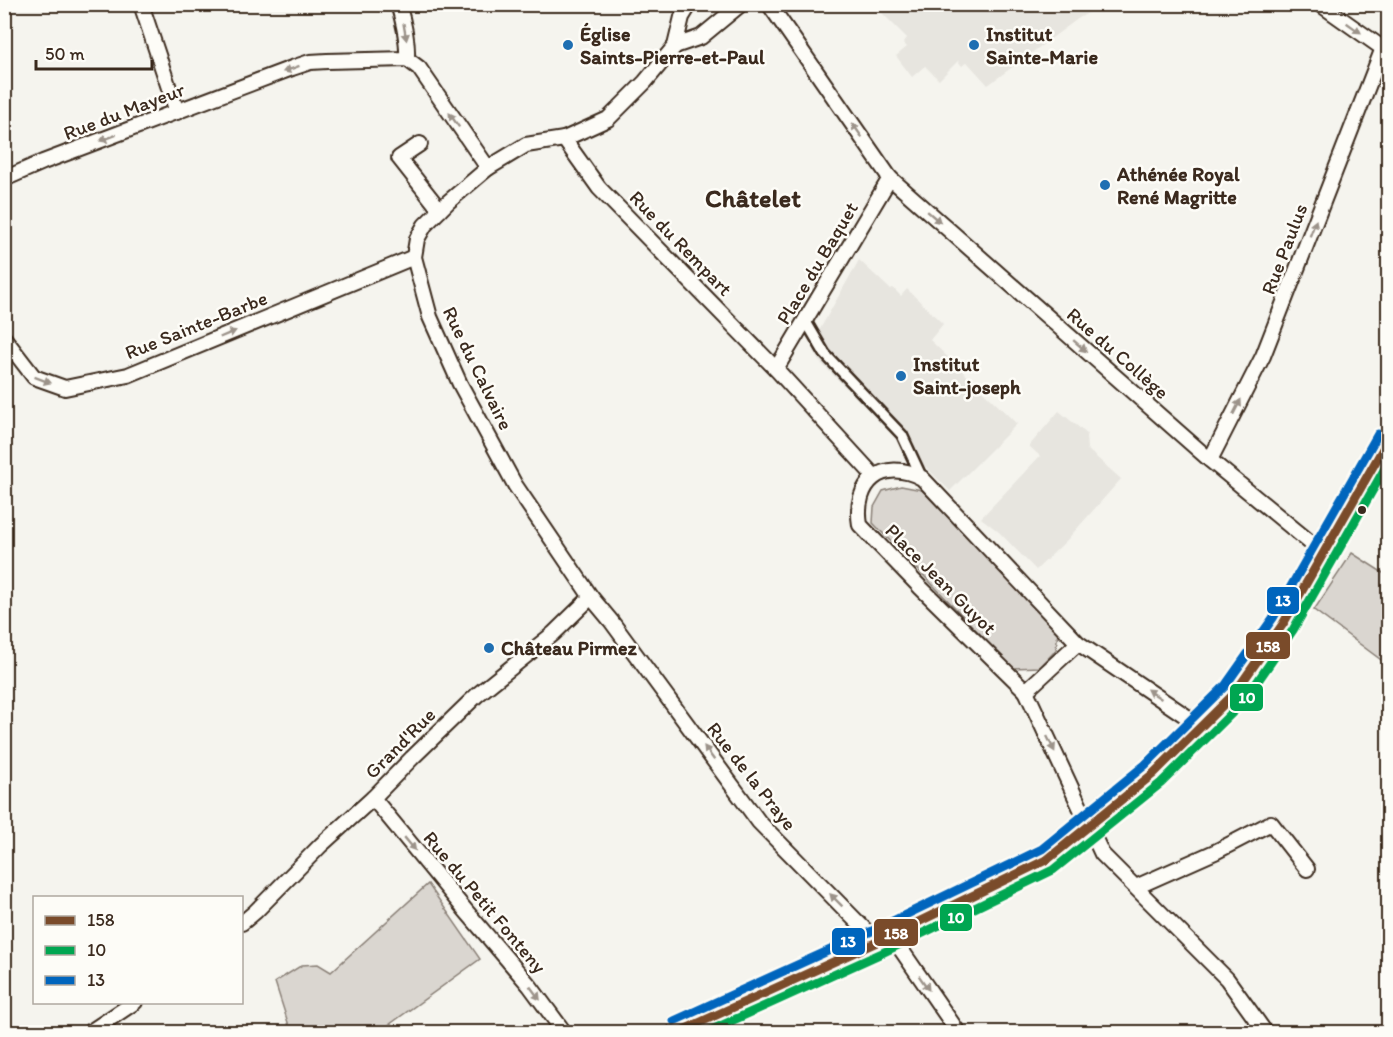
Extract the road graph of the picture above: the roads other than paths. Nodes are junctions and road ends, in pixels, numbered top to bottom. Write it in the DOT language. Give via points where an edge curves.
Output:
graph roads {
  1 [pos="141,4"];
  2 [pos="398,4"];
  3 [pos="690,4"];
  4 [pos="741,4"];
  5 [pos="769,4"];
  6 [pos="1320,4"];
  7 [pos="675,46"];
  8 [pos="1386,50"];
  9 [pos="407,59"];
  10 [pos="177,112"];
  11 [pos="564,139"];
  12 [pos="420,144"];
  13 [pos="488,168"];
  14 [pos="890,178"];
  15 [pos="4,179"];
  16 [pos="440,210"];
  17 [pos="414,258"];
  18 [pos="805,320"];
  19 [pos="4,338"];
  20 [pos="777,369"];
  21 [pos="1389,440"];
  22 [pos="1210,460"];
  23 [pos="874,476"];
  24 [pos="922,478"];
  25 [pos="1323,553"];
  26 [pos="591,597"];
  27 [pos="1078,643"];
  28 [pos="1026,691"];
  29 [pos="1202,727"];
  30 [pos="373,798"];
  31 [pos="1089,825"];
  32 [pos="1307,869"];
  33 [pos="1136,887"];
  34 [pos="243,922"];
  35 [pos="884,938"];
  36 [pos="132,1004"];
  37 [pos="90,1032"];
  38 [pos="564,1032"];
  39 [pos="679,1032"];
  40 [pos="958,1032"];
  41 [pos="1264,1032"];
  1 -- 10 [label="street"];
  2 -- 9 [label="street, one-way" via="405,27"];
  3 -- 7 [label="street" via="682,17"];
  4 -- 7 [label="street" via="701,37"];
  14 -- 5 [label="street, Rue du Collège, one-way"];
  6 -- 8 [label="street, one-way"];
  7 -- 11 [label="street" via="608,119"];
  22 -- 8 [label="street, Rue Paulus, one-way" via="1263,356"];
  9 -- 10 [label="street, Rue du Mayeur, one-way" via="310,62"];
  13 -- 9 [label="street, one-way" via="418,68"];
  10 -- 15 [label="street, Rue du Mayeur, one-way"];
  11 -- 13 [label="street" via="526,145"];
  11 -- 20 [label="street, Rue du Rempart" via="599,188"];
  12 -- 16 [label="street" via="399,158"];
  13 -- 16 [label="street"];
  14 -- 18 [label="street, Place du Baquet"];
  14 -- 22 [label="street, Rue du Collège, one-way"];
  16 -- 17 [label="street" via="417,239"];
  19 -- 17 [label="street, Rue Sainte-Barbe, one-way" via="34,377 65,388 128,375"];
  17 -- 26 [label="street, Rue du Calvaire" via="430,317 460,384 516,485"];
  18 -- 20 [label="street, Place du Baquet"];
  18 -- 24 [label="street" via="825,354 902,435"];
  20 -- 23 [label="street, Rue du Rempart"];
  21 -- 25 [label="main road"];
  22 -- 25 [label="street, Rue du Collège"];
  23 -- 24 [label="street" via="899,470"];
  23 -- 28 [label="street, Place Jean Guyot" via="861,493 860,525"];
  24 -- 27 [label="street"];
  25 -- 29 [label="main road" via="1283,624 1240,686"];
  26 -- 30 [label="street, Grand'Rue" via="553,634 477,695"];
  35 -- 26 [label="street, Rue de la Praye, one-way" via="759,822"];
  27 -- 28 [label="street"];
  29 -- 27 [label="street, one-way"];
  28 -- 31 [label="street, one-way"];
  29 -- 31 [label="main road" via="1153,774"];
  30 -- 34 [label="street, Grand'Rue"];
  30 -- 38 [label="street, Rue du Petit Fonteny, one-way"];
  31 -- 33 [label="street" via="1102,854"];
  31 -- 35 [label="main road" via="1048,859"];
  32 -- 33 [label="street" via="1271,823"];
  33 -- 41 [label="street" via="1227,979"];
  35 -- 39 [label="main road"];
  35 -- 40 [label="street, Rue de la Praye, one-way"];
  36 -- 37 [label="street"];
}
